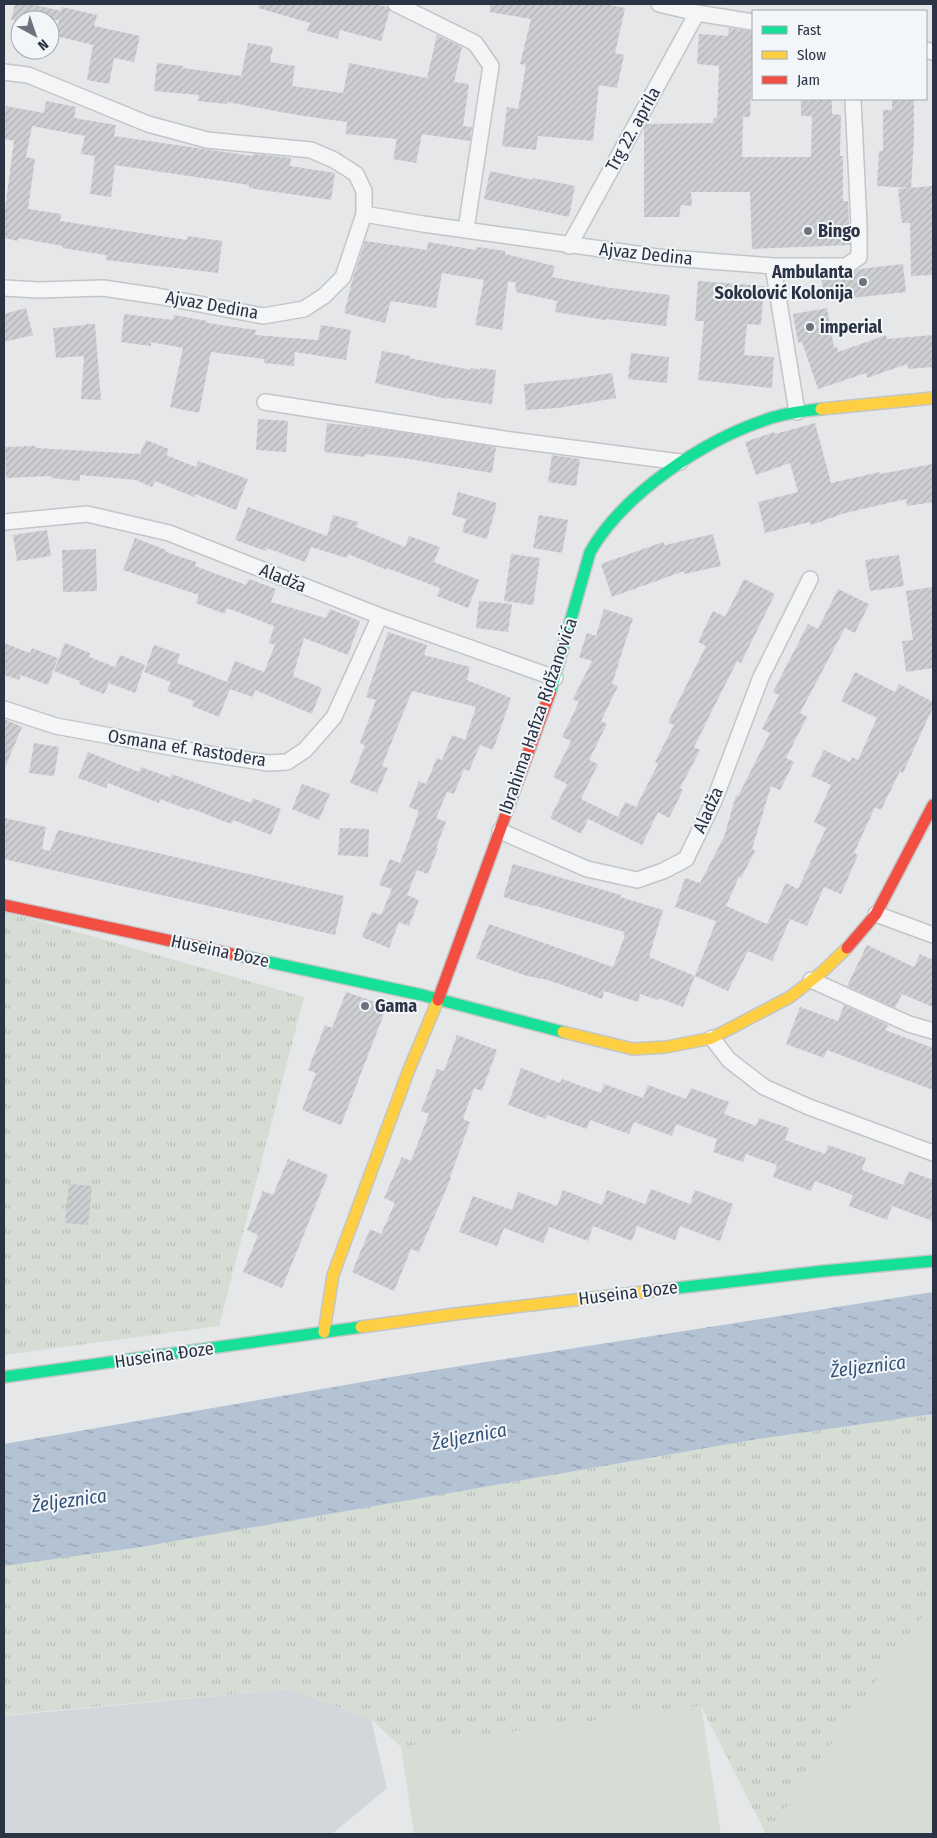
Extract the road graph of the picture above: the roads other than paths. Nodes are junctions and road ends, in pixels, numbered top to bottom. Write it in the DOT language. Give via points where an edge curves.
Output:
graph roads {
  1 [pos="396,4"];
  2 [pos="659,4"];
  3 [pos="697,13"];
  4 [pos="752,22"];
  5 [pos="4,72"];
  6 [pos="853,100"];
  7 [pos="364,214"];
  8 [pos="466,230"];
  9 [pos="569,246"];
  10 [pos="773,266"];
  11 [pos="4,288"];
  12 [pos="933,398"];
  13 [pos="265,402"];
  14 [pos="797,412"];
  15 [pos="680,462"];
  16 [pos="4,522"];
  17 [pos="810,579"];
  18 [pos="380,616"];
  19 [pos="555,678"];
  20 [pos="4,709"];
  21 [pos="933,805"];
  22 [pos="500,831"];
  23 [pos="4,905"];
  24 [pos="876,914"];
  25 [pos="933,935"];
  26 [pos="811,980"];
  27 [pos="436,999"];
  28 [pos="933,1031"];
  29 [pos="712,1038"];
  30 [pos="933,1153"];
  31 [pos="933,1261"];
  32 [pos="324,1332"];
  33 [pos="4,1377"];
  1 -- 8 [label="street" via="475,43 491,66"];
  2 -- 3 [label="street"];
  3 -- 4 [label="street"];
  3 -- 9 [label="street, Trg 22. aprila"];
  5 -- 7 [label="street, Ajvaz Dedina" via="28,75 148,124 207,140 311,150 356,174 364,191"];
  6 -- 10 [label="street, Ajvaz Dedina" via="859,257 846,266"];
  7 -- 8 [label="street, Ajvaz Dedina"];
  7 -- 11 [label="street, Ajvaz Dedina" via="343,277 324,296 304,309 263,316 103,288"];
  8 -- 9 [label="street, Ajvaz Dedina"];
  9 -- 10 [label="street, Ajvaz Dedina"];
  10 -- 14 [label="street"];
  12 -- 14 [label="street, Ibrahima Hafiza Ridžanovića"];
  13 -- 15 [label="street"];
  14 -- 15 [label="street, Ibrahima Hafiza Ridžanovića" via="733,432"];
  15 -- 19 [label="street, Ibrahima Hafiza Ridžanovića" via="622,509 601,533 590,552"];
  16 -- 18 [label="street, Aladža" via="87,514 169,533"];
  17 -- 22 [label="street, Aladža" via="761,677 714,800 686,859 663,872 637,880 587,869"];
  18 -- 19 [label="street, Aladža"];
  18 -- 20 [label="street, Osmana ef. Rastodera" via="334,717 305,750 287,762 268,763 56,726"];
  19 -- 22 [label="street, Ibrahima Hafiza Ridžanovića"];
  21 -- 24 [label="street, Huseina Đoze"];
  22 -- 27 [label="street, Ibrahima Hafiza Ridžanovića"];
  23 -- 27 [label="street, Huseina Đoze"];
  24 -- 25 [label="street"];
  24 -- 26 [label="street, Huseina Đoze" via="850,945"];
  26 -- 28 [label="street"];
  26 -- 29 [label="street, Huseina Đoze" via="783,1001"];
  27 -- 29 [label="street, Huseina Đoze" via="633,1049 666,1047"];
  27 -- 32 [label="street" via="333,1275"];
  29 -- 30 [label="street" via="729,1060 764,1087"];
  31 -- 32 [label="street, Huseina Đoze" via="717,1282"];
  32 -- 33 [label="street, Huseina Đoze"];
}
